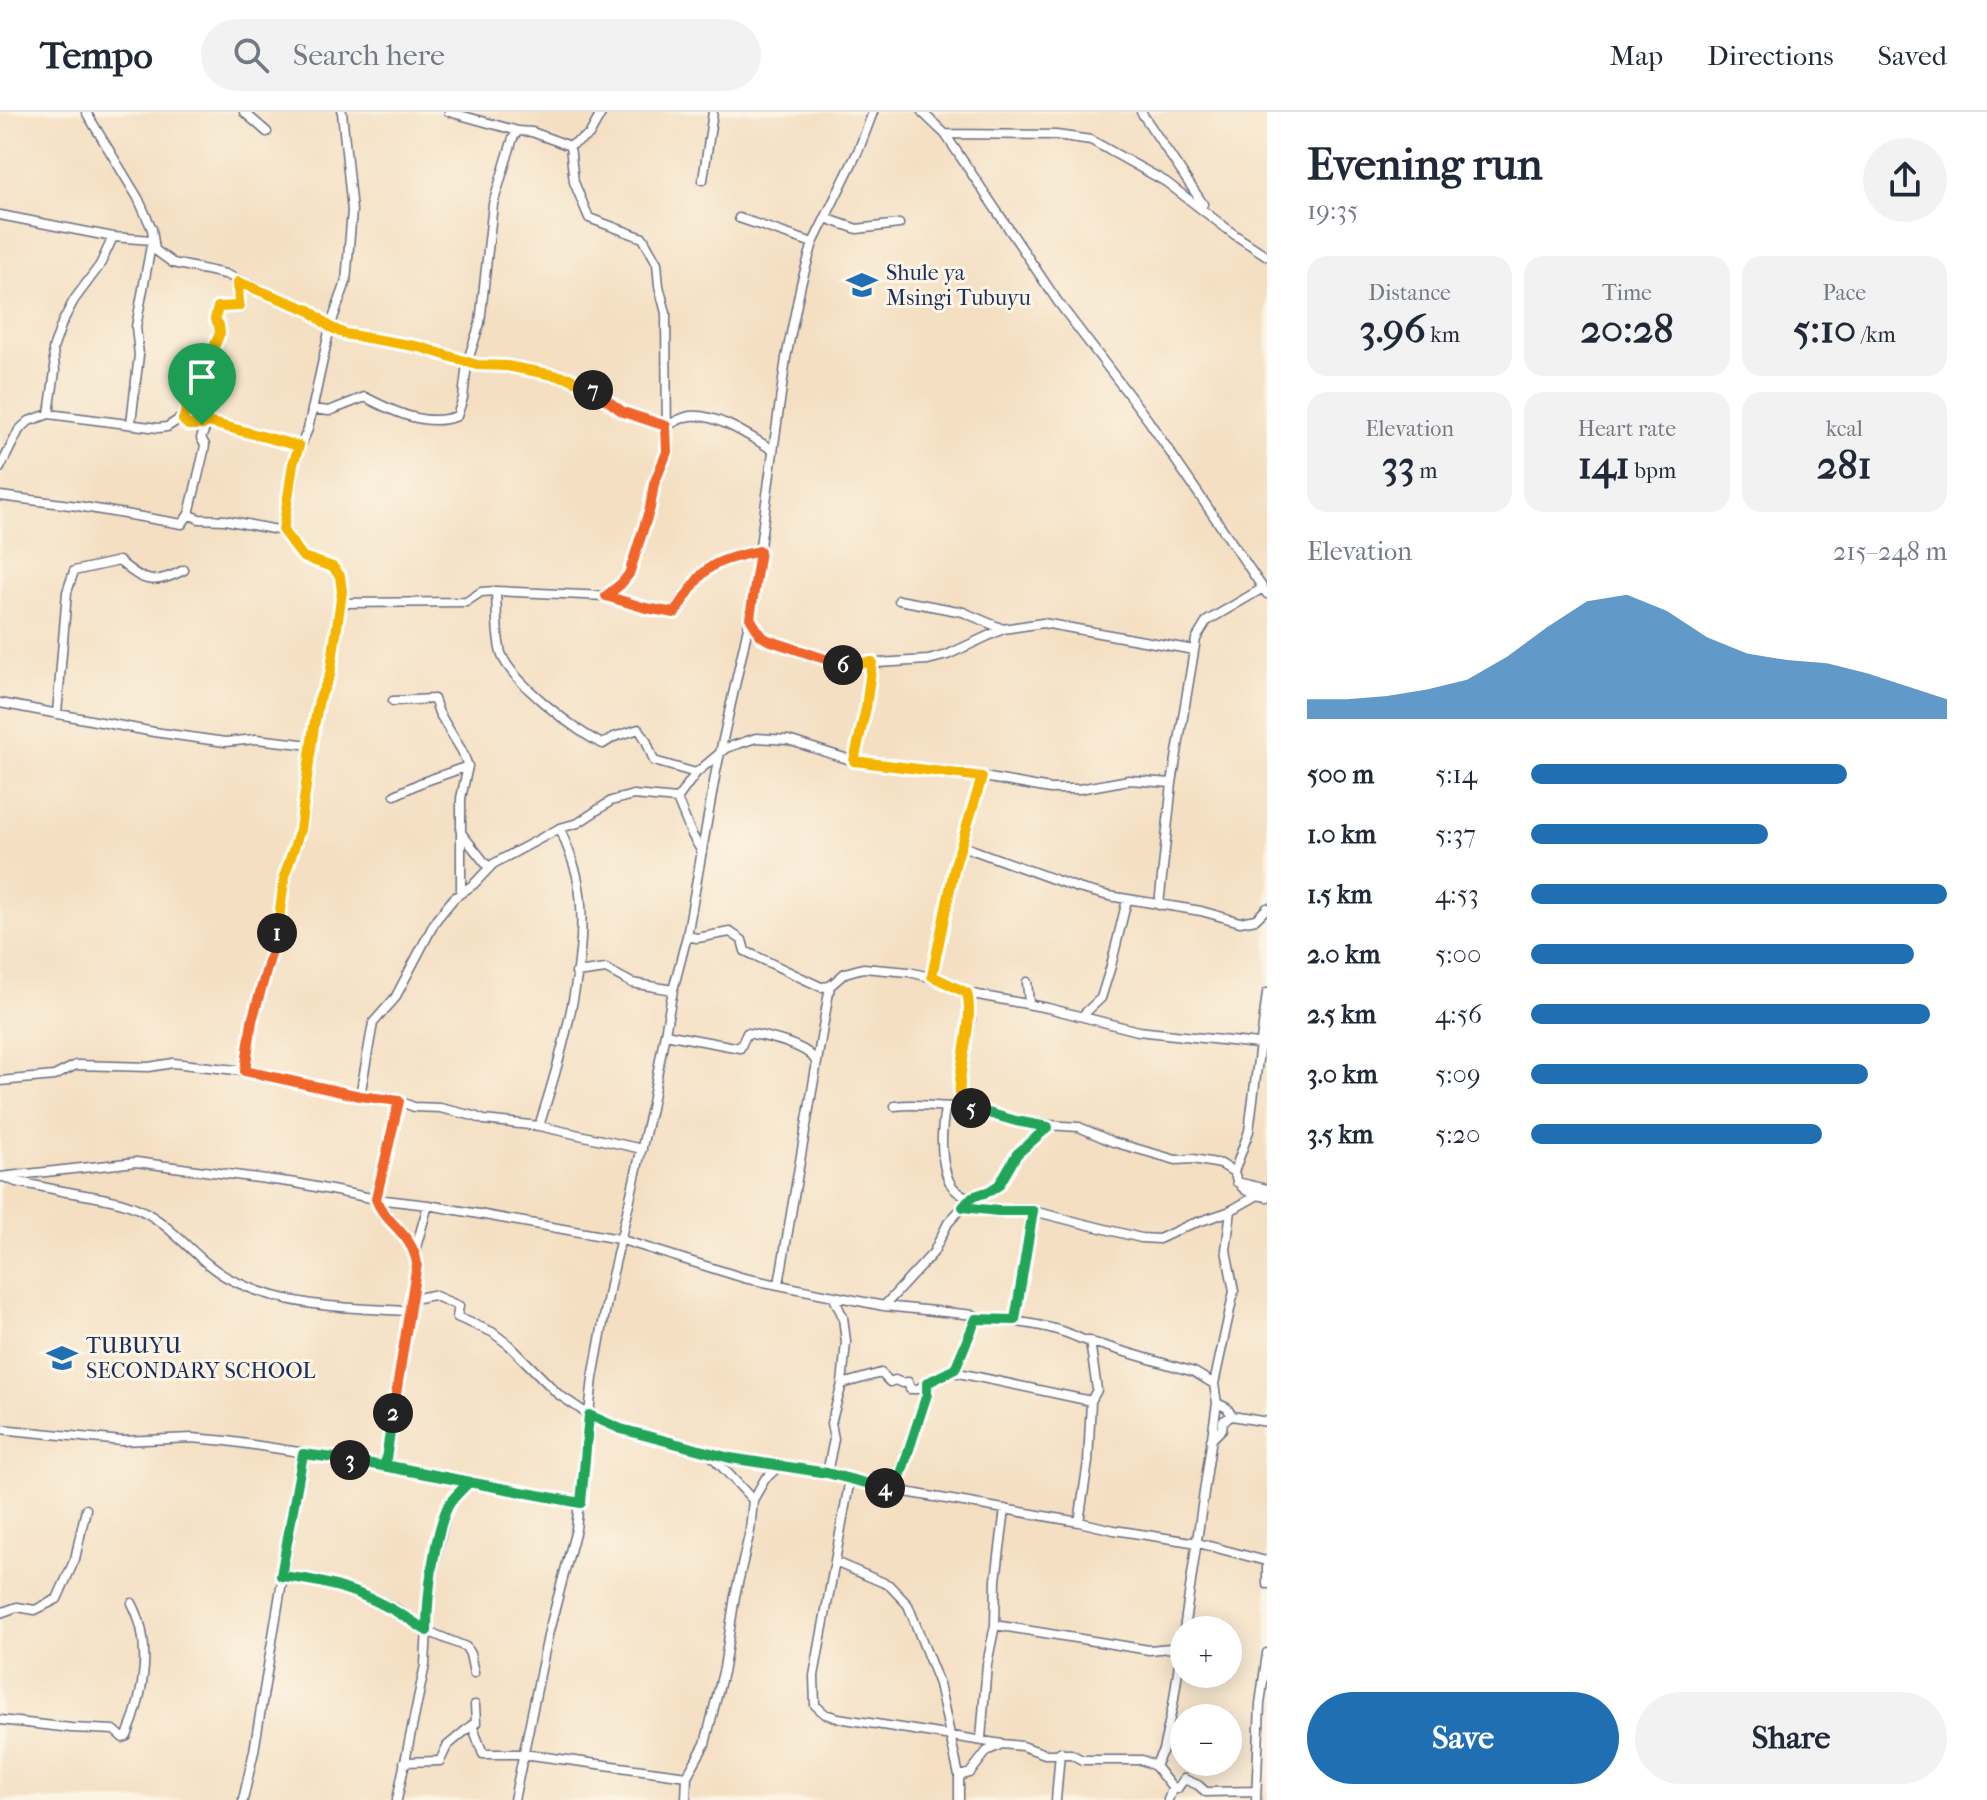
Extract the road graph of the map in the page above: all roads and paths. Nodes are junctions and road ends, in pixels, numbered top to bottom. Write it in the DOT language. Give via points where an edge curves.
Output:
graph roads {
  1 [pos="86,112"];
  2 [pos="244,112"];
  3 [pos="342,112"];
  4 [pos="449,112"];
  5 [pos="602,112"];
  6 [pos="713,112"];
  7 [pos="873,112"];
  8 [pos="922,112"];
  9 [pos="1141,112"];
  10 [pos="518,131"];
  11 [pos="267,132"];
  12 [pos="945,134"];
  13 [pos="570,146"];
  14 [pos="703,180"];
  15 [pos="0,215"];
  16 [pos="1213,216"];
  17 [pos="739,218"];
  18 [pos="825,218"];
  19 [pos="899,224"];
  20 [pos="113,237"];
  21 [pos="152,240"];
  22 [pos="813,243"];
  23 [pos="1267,256"];
  24 [pos="238,282"];
  25 [pos="330,327"];
  26 [pos="467,363"];
  27 [pos="312,409"];
  28 [pos="49,414"];
  29 [pos="183,420"];
  30 [pos="208,422"];
  31 [pos="131,423"];
  32 [pos="666,426"];
  33 [pos="299,446"];
  34 [pos="773,450"];
  35 [pos="0,468"];
  36 [pos="0,496"];
  37 [pos="189,514"];
  38 [pos="283,531"];
  39 [pos="760,551"];
  40 [pos="184,570"];
  41 [pos="496,591"];
  42 [pos="1265,591"];
  43 [pos="606,596"];
  44 [pos="899,600"];
  45 [pos="341,603"];
  46 [pos="750,618"];
  47 [pos="1003,629"];
  48 [pos="1194,650"];
  49 [pos="872,662"];
  50 [pos="393,701"];
  51 [pos="0,703"];
  52 [pos="57,714"];
  53 [pos="311,745"];
  54 [pos="721,752"];
  55 [pos="854,761"];
  56 [pos="468,766"];
  57 [pos="696,773"];
  58 [pos="982,777"];
  59 [pos="1172,783"];
  60 [pos="395,795"];
  61 [pos="677,799"];
  62 [pos="560,828"];
  63 [pos="461,834"];
  64 [pos="962,846"];
  65 [pos="702,852"];
  66 [pos="489,868"];
  67 [pos="461,893"];
  68 [pos="1127,900"];
  69 [pos="1159,905"];
  70 [pos="1267,908"];
  71 [pos="687,936"];
  72 [pos="576,973"];
  73 [pos="932,976"];
  74 [pos="1027,982"];
  75 [pos="830,986"];
  76 [pos="673,990"];
  77 [pos="967,993"];
  78 [pos="1267,993"];
  79 [pos="1029,1003"];
  80 [pos="1085,1013"];
  81 [pos="665,1034"];
  82 [pos="1263,1044"];
  83 [pos="817,1063"];
  84 [pos="245,1071"];
  85 [pos="0,1081"];
  86 [pos="360,1096"];
  87 [pos="399,1101"];
  88 [pos="895,1106"];
  89 [pos="963,1106"];
  90 [pos="945,1109"];
  91 [pos="539,1126"];
  92 [pos="1048,1127"];
  93 [pos="642,1149"];
  94 [pos="1234,1172"];
  95 [pos="1,1177"];
  96 [pos="1237,1182"];
  97 [pos="1267,1189"];
  98 [pos="1262,1196"];
  99 [pos="972,1197"];
  100 [pos="376,1199"];
  101 [pos="428,1205"];
  102 [pos="963,1207"];
  103 [pos="1231,1210"];
  104 [pos="1033,1211"];
  105 [pos="619,1239"];
  106 [pos="415,1251"];
  107 [pos="779,1284"];
  108 [pos="832,1295"];
  109 [pos="413,1299"];
  110 [pos="884,1306"];
  111 [pos="411,1311"];
  112 [pos="976,1319"];
  113 [pos="1015,1320"];
  114 [pos="1090,1341"];
  115 [pos="949,1371"];
  116 [pos="927,1383"];
  117 [pos="842,1384"];
  118 [pos="1214,1384"];
  119 [pos="1091,1401"];
  120 [pos="1217,1403"];
  121 [pos="589,1415"];
  122 [pos="1232,1416"];
  123 [pos="1267,1422"];
  124 [pos="0,1429"];
  125 [pos="1210,1441"];
  126 [pos="707,1451"];
  127 [pos="303,1454"];
  128 [pos="385,1465"];
  129 [pos="778,1467"];
  130 [pos="827,1473"];
  131 [pos="850,1479"];
  132 [pos="469,1482"];
  133 [pos="894,1490"];
  134 [pos="753,1500"];
  135 [pos="581,1503"];
  136 [pos="86,1509"];
  137 [pos="1005,1509"];
  138 [pos="1079,1522"];
  139 [pos="1198,1543"];
  140 [pos="1267,1560"];
  141 [pos="835,1562"];
  142 [pos="281,1576"];
  143 [pos="1267,1584"];
  144 [pos="132,1603"];
  145 [pos="0,1613"];
  146 [pos="1186,1616"];
  147 [pos="995,1625"];
  148 [pos="427,1631"];
  149 [pos="1170,1648"];
  150 [pos="1267,1653"];
  151 [pos="474,1673"];
  152 [pos="1174,1688"];
  153 [pos="475,1705"];
  154 [pos="0,1720"];
  155 [pos="472,1725"];
  156 [pos="950,1734"];
  157 [pos="981,1739"];
  158 [pos="1002,1744"];
  159 [pos="1060,1752"];
  160 [pos="523,1754"];
  161 [pos="404,1762"];
  162 [pos="1155,1766"];
  163 [pos="687,1776"];
  164 [pos="959,1776"];
  165 [pos="1173,1787"];
  166 [pos="1256,1796"];
  167 [pos="243,1800"];
  168 [pos="397,1800"];
  169 [pos="514,1800"];
  170 [pos="686,1800"];
  171 [pos="959,1800"];
  172 [pos="1056,1800"];
  173 [pos="1168,1800"];
  1 -- 21 [label="street" via="138,198"];
  2 -- 11 [label="street"];
  3 -- 25 [label="street" via="352,232 346,282"];
  4 -- 10 [label="street"];
  5 -- 13 [label="street" via="589,135"];
  6 -- 14 [label="street"];
  7 -- 18 [label="street"];
  8 -- 12 [label="street"];
  9 -- 16 [label="street"];
  10 -- 13 [label="street"];
  10 -- 26 [label="street" via="493,204 480,323"];
  12 -- 16 [label="street" via="1091,140 1166,182"];
  12 -- 42 [label="street"];
  13 -- 32 [label="street" via="574,182 589,218 641,237 657,263 666,313"];
  15 -- 20 [label="street"];
  16 -- 23 [label="street"];
  17 -- 22 [label="street"];
  18 -- 19 [label="street" via="857,229"];
  18 -- 22 [label="street"];
  20 -- 21 [label="street"];
  20 -- 28 [label="street" via="62,323 53,349"];
  21 -- 24 [label="street" via="158,253 173,263 217,271"];
  21 -- 31 [label="street" via="136,327 139,355"];
  22 -- 34 [label="street" via="794,316"];
  24 -- 25 [label="street" via="309,310"];
  24 -- 29 [label="street" via="239,306 218,307 220,333 201,377 188,387"];
  25 -- 26 [label="street"];
  25 -- 27 [label="street"];
  26 -- 27 [label="street" via="460,410 453,418 415,418 365,397 329,411"];
  26 -- 32 [label="street" via="569,378 623,412"];
  27 -- 33 [label="street"];
  28 -- 31 [label="street"];
  28 -- 35 [label="street" via="19,430"];
  29 -- 30 [label="street" via="188,425"];
  29 -- 31 [label="street" via="162,428"];
  30 -- 33 [label="street"];
  30 -- 37 [label="street"];
  32 -- 34 [label="street" via="687,416 701,417 739,429"];
  32 -- 43 [label="street" via="667,452 629,574"];
  33 -- 38 [label="street"];
  34 -- 39 [label="street"];
  36 -- 37 [label="street" via="182,524"];
  37 -- 38 [label="street"];
  38 -- 45 [label="street" via="303,557 335,568 342,582"];
  39 -- 43 [label="street" via="710,565 675,613"];
  39 -- 46 [label="street"];
  40 -- 52 [label="street" via="165,579 139,578 119,561 74,571 67,592"];
  41 -- 43 [label="street"];
  41 -- 45 [label="street" via="481,592 466,602"];
  41 -- 57 [label="street" via="503,657 569,724 603,744 639,729 654,761"];
  42 -- 48 [label="street" via="1207,621"];
  44 -- 47 [label="street" via="963,612"];
  45 -- 53 [label="street" via="330,675 319,700"];
  46 -- 49 [label="street" via="768,640 843,665"];
  46 -- 54 [label="street"];
  47 -- 48 [label="street" via="1051,623"];
  47 -- 49 [label="street" via="928,660"];
  48 -- 59 [label="street"];
  49 -- 55 [label="street"];
  50 -- 56 [label="street" via="434,699"];
  51 -- 52 [label="street"];
  52 -- 53 [label="street" via="225,742 256,739"];
  53 -- 84 [label="street" via="297,842 285,874"];
  54 -- 55 [label="street" via="746,740 778,739"];
  54 -- 57 [label="street"];
  54 -- 65 [label="street"];
  55 -- 58 [label="street"];
  56 -- 60 [label="street"];
  56 -- 63 [label="street"];
  57 -- 61 [label="street"];
  58 -- 59 [label="street" via="1060,790 1129,780"];
  58 -- 64 [label="street"];
  59 -- 69 [label="street"];
  61 -- 62 [label="street" via="633,795"];
  61 -- 65 [label="street"];
  62 -- 66 [label="street"];
  62 -- 72 [label="street" via="578,882"];
  63 -- 66 [label="street"];
  63 -- 67 [label="street"];
  64 -- 68 [label="street"];
  64 -- 73 [label="street"];
  65 -- 71 [label="street"];
  66 -- 67 [label="street"];
  67 -- 86 [label="street" via="444,909 402,987 373,1023"];
  68 -- 69 [label="street"];
  68 -- 80 [label="street" via="1101,998"];
  69 -- 70 [label="street" via="1240,922 1256,919"];
  71 -- 75 [label="street" via="730,932 742,940 745,951 817,986"];
  71 -- 76 [label="street"];
  72 -- 76 [label="street" via="606,969 632,983"];
  72 -- 91 [label="street" via="554,1081"];
  73 -- 75 [label="street" via="863,968 845,973"];
  73 -- 77 [label="street"];
  74 -- 79 [label="street"];
  75 -- 83 [label="street"];
  76 -- 81 [label="street"];
  77 -- 79 [label="street"];
  77 -- 89 [label="street" via="971,1012 959,1093"];
  78 -- 82 [label="street"];
  79 -- 82 [label="street" via="1148,1033"];
  81 -- 83 [label="street" via="740,1048 747,1033 774,1038 811,1053"];
  81 -- 93 [label="street"];
  82 -- 94 [label="street" via="1249,1131"];
  83 -- 107 [label="street"];
  84 -- 85 [label="street" via="173,1063 76,1065 54,1076"];
  84 -- 86 [label="street"];
  86 -- 87 [label="street"];
  87 -- 91 [label="street"];
  87 -- 100 [label="street"];
  88 -- 90 [label="street" via="934,1104"];
  89 -- 90 [label="street"];
  89 -- 92 [label="street"];
  90 -- 99 [label="street" via="941,1136 948,1178 959,1193"];
  91 -- 93 [label="street"];
  92 -- 94 [label="street" via="1079,1127 1176,1160 1221,1164"];
  92 -- 99 [label="street" via="1017,1154 999,1185"];
  93 -- 105 [label="street"];
  94 -- 96 [label="street"];
  95 -- 100 [label="street" via="136,1162"];
  95 -- 111 [label="street" via="141,1209 219,1272 252,1288 311,1304"];
  96 -- 97 [label="street"];
  96 -- 98 [label="street"];
  98 -- 103 [label="street"];
  99 -- 102 [label="street"];
  100 -- 101 [label="street"];
  100 -- 106 [label="street"];
  101 -- 105 [label="street"];
  101 -- 106 [label="street"];
  102 -- 104 [label="street"];
  102 -- 110 [label="street" via="933,1253"];
  103 -- 104 [label="street" via="1159,1239"];
  103 -- 118 [label="street" via="1226,1250 1234,1291"];
  104 -- 113 [label="street"];
  105 -- 107 [label="street"];
  105 -- 121 [label="street"];
  106 -- 109 [label="street"];
  107 -- 108 [label="street"];
  108 -- 110 [label="street"];
  108 -- 117 [label="street" via="845,1324"];
  109 -- 111 [label="street"];
  109 -- 121 [label="street" via="433,1295 459,1306 457,1317 494,1333 551,1388"];
  110 -- 112 [label="street"];
  111 -- 128 [label="street"];
  112 -- 113 [label="street"];
  112 -- 115 [label="street" via="955,1369"];
  113 -- 114 [label="street"];
  114 -- 118 [label="street" via="1194,1372"];
  114 -- 119 [label="street" via="1097,1390"];
  115 -- 116 [label="street"];
  115 -- 119 [label="street"];
  116 -- 117 [label="street" via="910,1389 908,1382 890,1382 881,1373"];
  116 -- 133 [label="street"];
  117 -- 130 [label="street" via="831,1423 834,1439"];
  118 -- 120 [label="street"];
  119 -- 138 [label="street"];
  120 -- 122 [label="street"];
  120 -- 125 [label="street"];
  121 -- 126 [label="street" via="621,1429"];
  121 -- 135 [label="street"];
  122 -- 123 [label="street"];
  122 -- 125 [label="street"];
  124 -- 127 [label="street" via="122,1441 212,1439"];
  125 -- 139 [label="street"];
  126 -- 129 [label="street"];
  126 -- 134 [label="street"];
  127 -- 128 [label="street"];
  127 -- 142 [label="street"];
  128 -- 132 [label="street"];
  129 -- 130 [label="street"];
  129 -- 134 [label="street"];
  130 -- 131 [label="street"];
  131 -- 133 [label="street"];
  131 -- 141 [label="street"];
  132 -- 135 [label="street"];
  132 -- 148 [label="street" via="446,1511 429,1590"];
  133 -- 137 [label="street"];
  134 -- 163 [label="street" via="716,1703 705,1744"];
  135 -- 160 [label="street"];
  136 -- 145 [label="street" via="79,1545 57,1599 35,1610 17,1607"];
  137 -- 138 [label="street"];
  137 -- 147 [label="street"];
  138 -- 139 [label="street"];
  139 -- 140 [label="street"];
  139 -- 146 [label="street"];
  140 -- 143 [label="street"];
  141 -- 156 [label="street" via="889,1585 905,1600 939,1684"];
  141 -- 156 [label="street" via="814,1676 815,1705 838,1718"];
  142 -- 148 [label="street" via="343,1587 395,1608"];
  142 -- 167 [label="street"];
  144 -- 154 [label="street" via="146,1643 127,1736 102,1728"];
  147 -- 149 [label="street" via="1149,1650"];
  147 -- 157 [label="street"];
  148 -- 151 [label="street" via="466,1647"];
  148 -- 161 [label="street"];
  150 -- 166 [label="street"];
  152 -- 162 [label="street" via="1163,1750"];
  153 -- 155 [label="street"];
  155 -- 160 [label="street" via="483,1754"];
  155 -- 161 [label="street" via="447,1746 440,1761"];
  156 -- 157 [label="street"];
  156 -- 164 [label="street"];
  157 -- 158 [label="street"];
  158 -- 159 [label="street" via="1045,1754"];
  158 -- 164 [label="street" via="987,1751 970,1773"];
  159 -- 162 [label="street" via="1082,1760 1142,1760"];
  159 -- 172 [label="street"];
  160 -- 163 [label="street"];
  160 -- 169 [label="street"];
  161 -- 168 [label="street"];
  162 -- 165 [label="street"];
  163 -- 170 [label="street"];
  164 -- 171 [label="street"];
  165 -- 166 [label="street" via="1184,1779 1206,1792"];
  165 -- 173 [label="street"];
}
